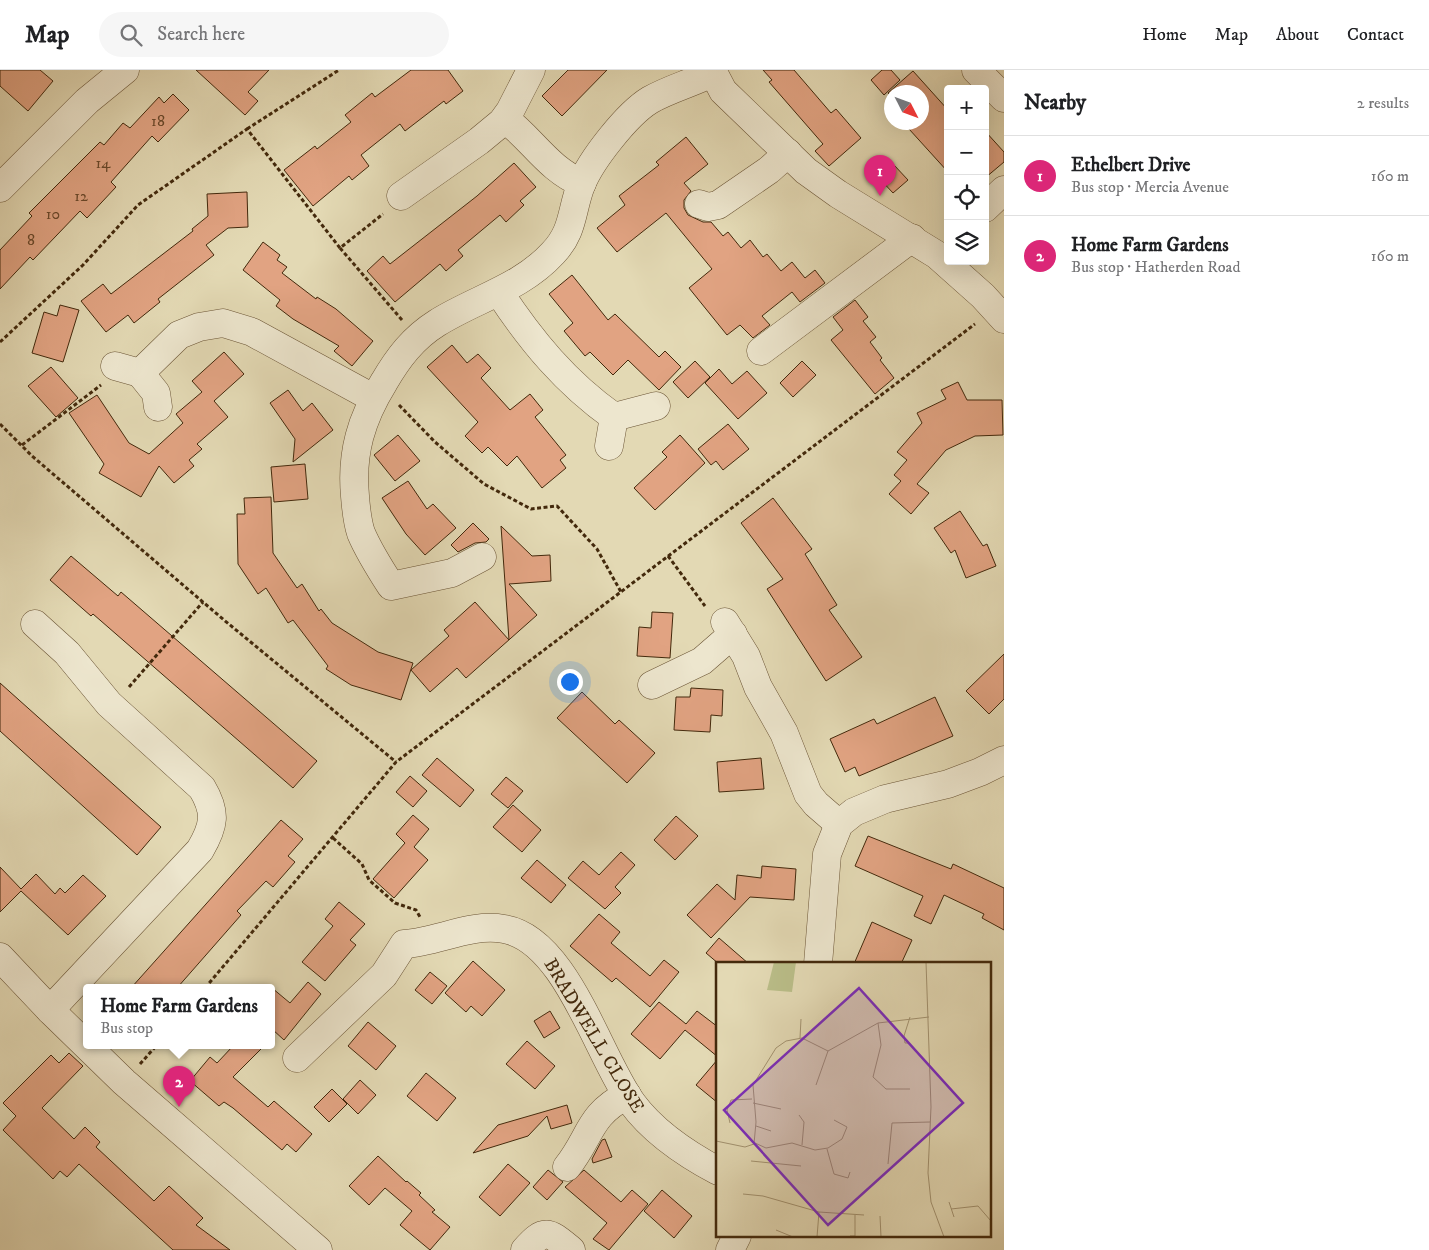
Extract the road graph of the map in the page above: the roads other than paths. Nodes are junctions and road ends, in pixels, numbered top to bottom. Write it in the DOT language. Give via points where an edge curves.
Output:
graph roads {
  1 [pos="531,70"];
  2 [pos="976,70"];
  3 [pos="712,72"];
  4 [pos="108,75"];
  5 [pos="1004,98"];
  6 [pos="505,119"];
  7 [pos="788,153"];
  8 [pos="582,183"];
  9 [pos="1,184"];
  10 [pos="1004,190"];
  11 [pos="401,196"];
  12 [pos="699,204"];
  13 [pos="989,204"];
  14 [pos="912,238"];
  15 [pos="942,250"];
  16 [pos="499,292"];
  17 [pos="993,319"];
  18 [pos="761,352"];
  19 [pos="377,392"];
  20 [pos="656,406"];
  21 [pos="158,407"];
  22 [pos="614,417"];
  23 [pos="609,446"];
  24 [pos="482,557"];
  25 [pos="35,624"];
  26 [pos="652,685"];
  27 [pos="1004,760"];
  28 [pos="839,824"];
  29 [pos="0,957"];
  30 [pos="818,962"];
  31 [pos="50,1010"];
  32 [pos="83,1042"];
  33 [pos="90,1049"];
  34 [pos="297,1058"];
  35 [pos="628,1095"];
  36 [pos="568,1167"];
  37 [pos="716,1170"];
  38 [pos="736,1238"];
  39 [pos="318,1250"];
  40 [pos="525,1250"];
  41 [pos="571,1250"];
  42 [pos="730,1250"];
  1 -- 6 [label="street"];
  2 -- 5 [label="street"];
  3 -- 7 [label="street" via="723,91"];
  3 -- 8 [label="street" via="639,108 609,142"];
  4 -- 9 [label="street"];
  6 -- 8 [label="street" via="562,173"];
  6 -- 11 [label="street"];
  7 -- 12 [label="street" via="718,205 708,207"];
  7 -- 14 [label="street" via="829,188"];
  8 -- 16 [label="street" via="571,225 559,247 538,267"];
  10 -- 13 [label="street"];
  14 -- 15 [label="street"];
  14 -- 18 [label="street"];
  15 -- 17 [label="street" via="984,296"];
  16 -- 19 [label="street" via="443,320 418,337 404,351"];
  16 -- 22 [label="street" via="564,376"];
  19 -- 21 [label="street" via="252,332 223,323 179,335 126,369 156,392"];
  19 -- 24 [label="street" via="355,446 353,476 356,511 364,539 391,586 452,573"];
  20 -- 22 [label="street"];
  22 -- 23 [label="street"];
  25 -- 31 [label="street" via="67,653 112,707 202,788 210,802 212,820 200,850"];
  26 -- 28 [label="street" via="702,661 729,628 784,733 808,794"];
  27 -- 28 [label="street" via="954,782 885,799 854,812"];
  28 -- 30 [label="street" via="831,840 826,863"];
  29 -- 31 [label="street"];
  31 -- 32 [label="street"];
  33 -- 39 [label="street"];
  34 -- 35 [label="street, BRADWELL CLOSE" via="384,976 404,944 430,942 470,930 495,928 516,932 538,945 567,983"];
  35 -- 36 [label="street" via="613,1103 590,1127"];
  35 -- 37 [label="street, BRADWELL CLOSE" via="643,1116 677,1146"];
  38 -- 42 [label="street"];
  40 -- 41 [label="street" via="538,1235 546,1233"];
}
